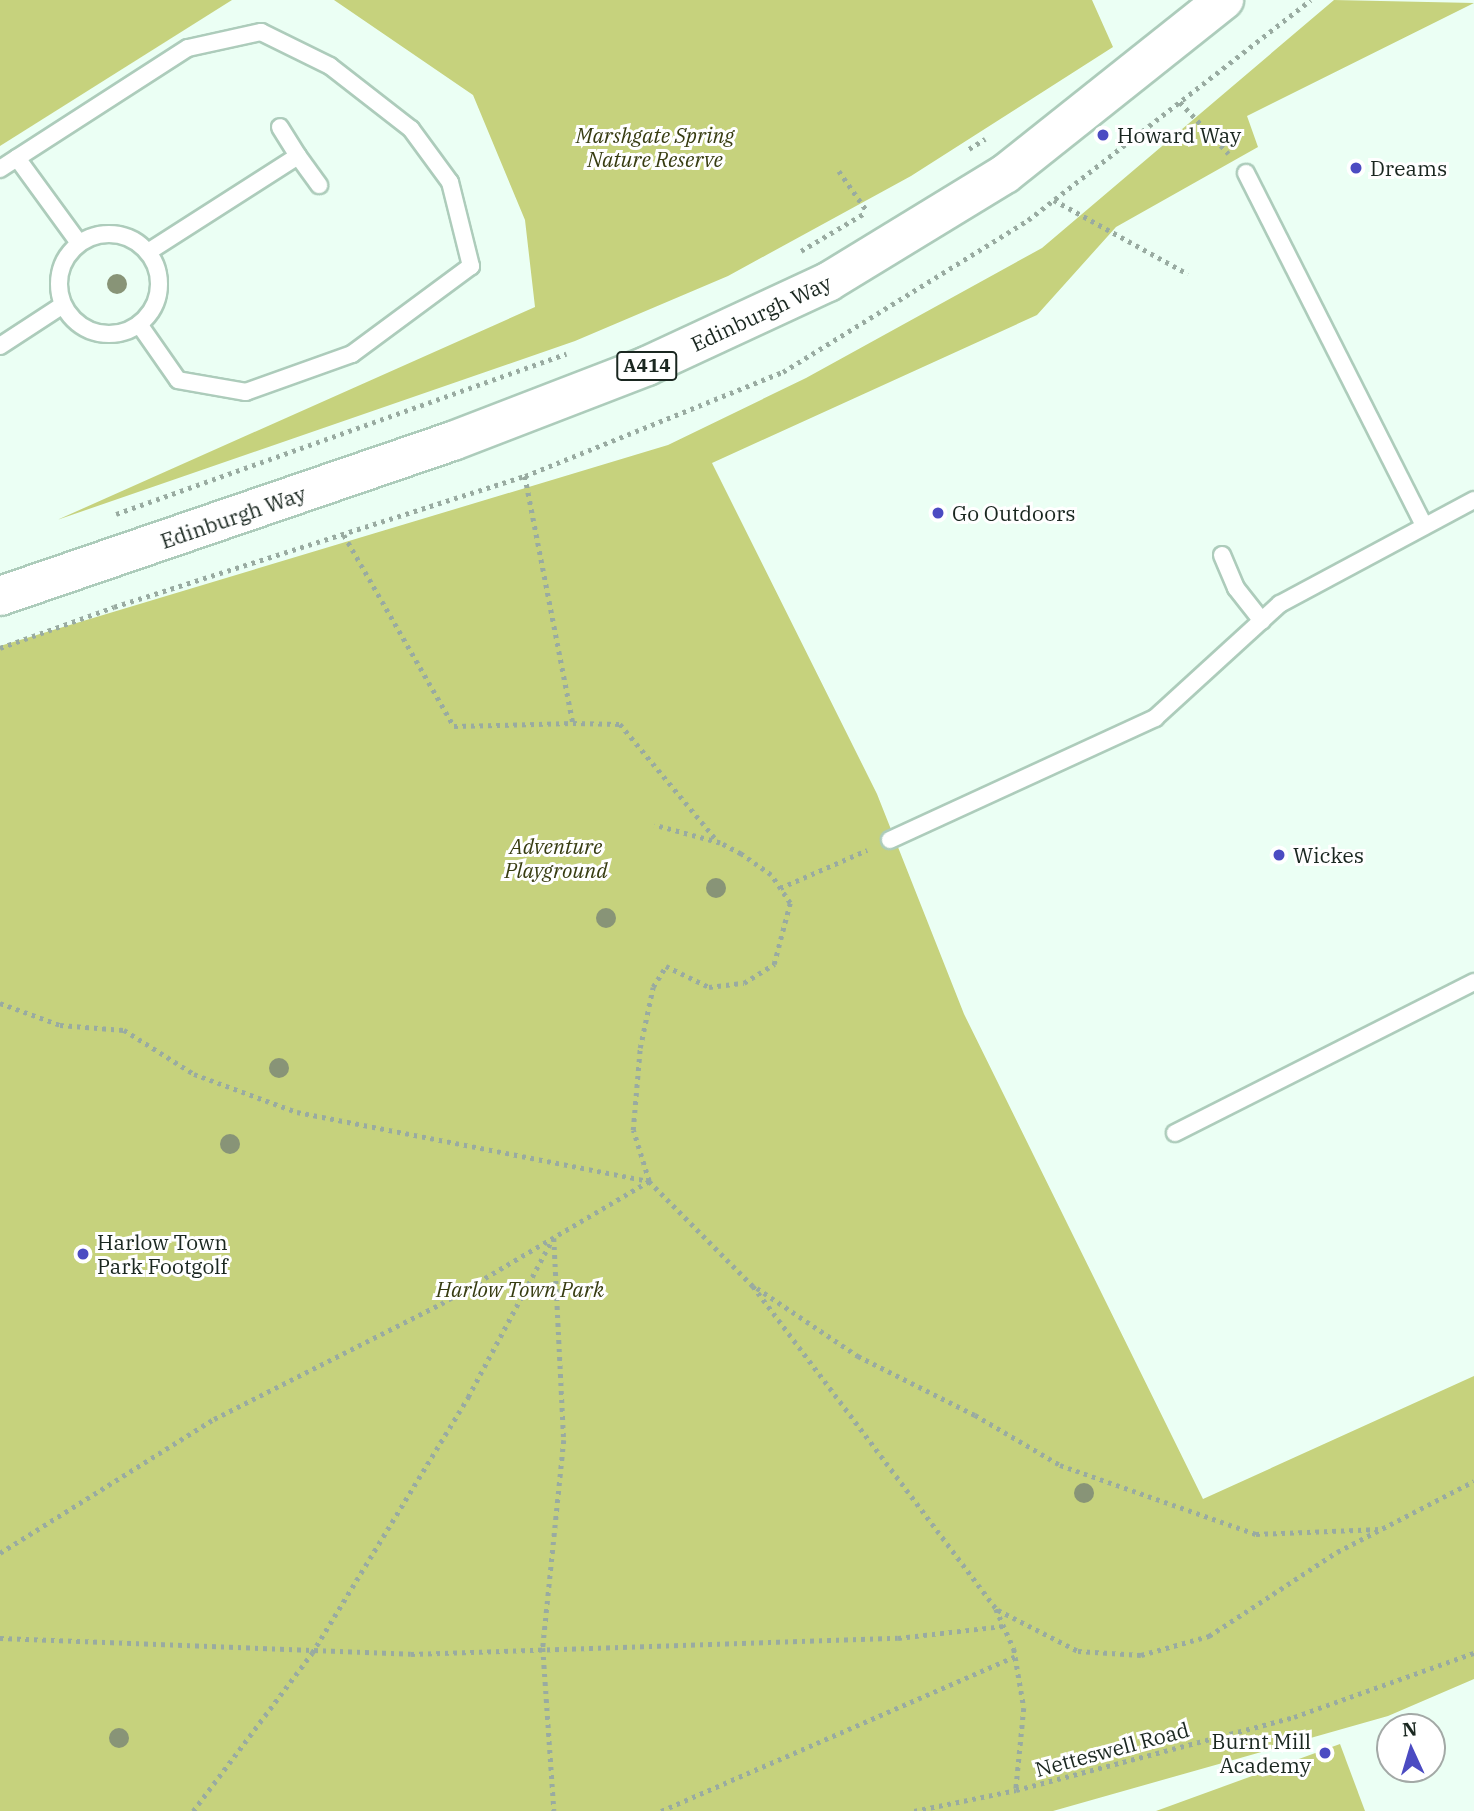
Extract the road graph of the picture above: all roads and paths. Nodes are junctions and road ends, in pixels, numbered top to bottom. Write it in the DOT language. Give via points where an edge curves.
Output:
graph roads {
  1 [pos="1224,0"];
  2 [pos="1180,102"];
  3 [pos="280,127"];
  4 [pos="987,138"];
  5 [pos="965,151"];
  6 [pos="298,156"];
  7 [pos="17,158"];
  8 [pos="0,169"];
  9 [pos="839,171"];
  10 [pos="1246,173"];
  11 [pos="319,186"];
  12 [pos="1054,200"];
  13 [pos="878,204"];
  14 [pos="867,211"];
  15 [pos="79,243"];
  16 [pos="148,252"];
  17 [pos="791,257"];
  18 [pos="1188,274"];
  19 [pos="63,306"];
  20 [pos="139,324"];
  21 [pos="0,346"];
  22 [pos="569,353"];
  23 [pos="525,476"];
  24 [pos="1474,500"];
  25 [pos="110,516"];
  26 [pos="1423,524"];
  27 [pos="344,535"];
  28 [pos="1222,555"];
  29 [pos="0,596"];
  30 [pos="1262,621"];
  31 [pos="573,723"];
  32 [pos="654,825"];
  33 [pos="890,840"];
  34 [pos="720,844"];
  35 [pos="780,888"];
  36 [pos="1474,982"];
  37 [pos="0,1003"];
  38 [pos="1175,1133"];
  39 [pos="649,1181"];
  40 [pos="554,1237"];
  41 [pos="753,1286"];
  42 [pos="1474,1481"];
  43 [pos="1380,1529"];
  44 [pos="0,1553"];
  45 [pos="996,1609"];
  46 [pos="1004,1626"];
  47 [pos="0,1638"];
  48 [pos="542,1648"];
  49 [pos="313,1653"];
  50 [pos="1474,1653"];
  51 [pos="1015,1656"];
  52 [pos="1016,1790"];
  53 [pos="193,1811"];
  54 [pos="554,1811"];
  55 [pos="661,1811"];
  56 [pos="915,1811"];
  1 -- 29 [label="highway, Edinburgh Way / A414" via="1005,174 828,282 647,366 453,441"];
  2 -- 10 [label="path"];
  3 -- 6 [label="lane"];
  4 -- 5 [label="path"];
  6 -- 11 [label="lane"];
  6 -- 16 [label="lane"];
  7 -- 8 [label="lane"];
  7 -- 15 [label="lane"];
  7 -- 20 [label="lane" via="188,48 261,32 330,66 411,129 450,182 471,266 352,355 246,392 178,380"];
  9 -- 14 [label="path"];
  10 -- 26 [label="lane"];
  12 -- 18 [label="path"];
  13 -- 14 [label="path"];
  14 -- 17 [label="path"];
  15 -- 16 [label="lane" via="114,233 131,238"];
  15 -- 19 [label="lane" via="64,260 58,276"];
  16 -- 20 [label="lane" via="159,285 156,302"];
  19 -- 20 [label="lane" via="81,327 97,333 123,332"];
  19 -- 21 [label="lane"];
  22 -- 25 [label="path"];
  23 -- 31 [label="path"];
  24 -- 26 [label="lane"];
  26 -- 30 [label="lane" via="1280,604"];
  27 -- 31 [label="path" via="454,726"];
  28 -- 30 [label="lane" via="1236,588"];
  30 -- 33 [label="lane" via="1155,718"];
  31 -- 34 [label="path" via="620,724"];
  32 -- 34 [label="path"];
  33 -- 35 [label="path"];
  34 -- 35 [label="path" via="771,874"];
  35 -- 39 [label="path" via="790,903 774,964 744,983 709,987 666,966 653,987 640,1048 634,1130"];
  36 -- 38 [label="lane"];
  37 -- 39 [label="path" via="60,1025 124,1030 194,1074 297,1112"];
  39 -- 40 [label="path"];
  39 -- 41 [label="path"];
  40 -- 44 [label="path" via="441,1304 214,1419"];
  40 -- 48 [label="path" via="564,1440"];
  40 -- 49 [label="path" via="468,1397"];
  41 -- 43 [label="path" via="858,1356 975,1415 1060,1465 1256,1534"];
  41 -- 45 [label="path"];
  42 -- 43 [label="path"];
  43 -- 45 [label="path" via="1284,1584 1209,1636 1141,1655 1078,1651"];
  45 -- 46 [label="path"];
  46 -- 48 [label="path" via="898,1638"];
  46 -- 51 [label="path"];
  47 -- 49 [label="path"];
  48 -- 49 [label="path"];
  48 -- 54 [label="path"];
  49 -- 53 [label="path"];
  50 -- 52 [label="path, Netteswell Road" via="1294,1717"];
  51 -- 52 [label="path" via="1024,1708"];
  51 -- 55 [label="path"];
  52 -- 56 [label="path, Netteswell Road"];
}
